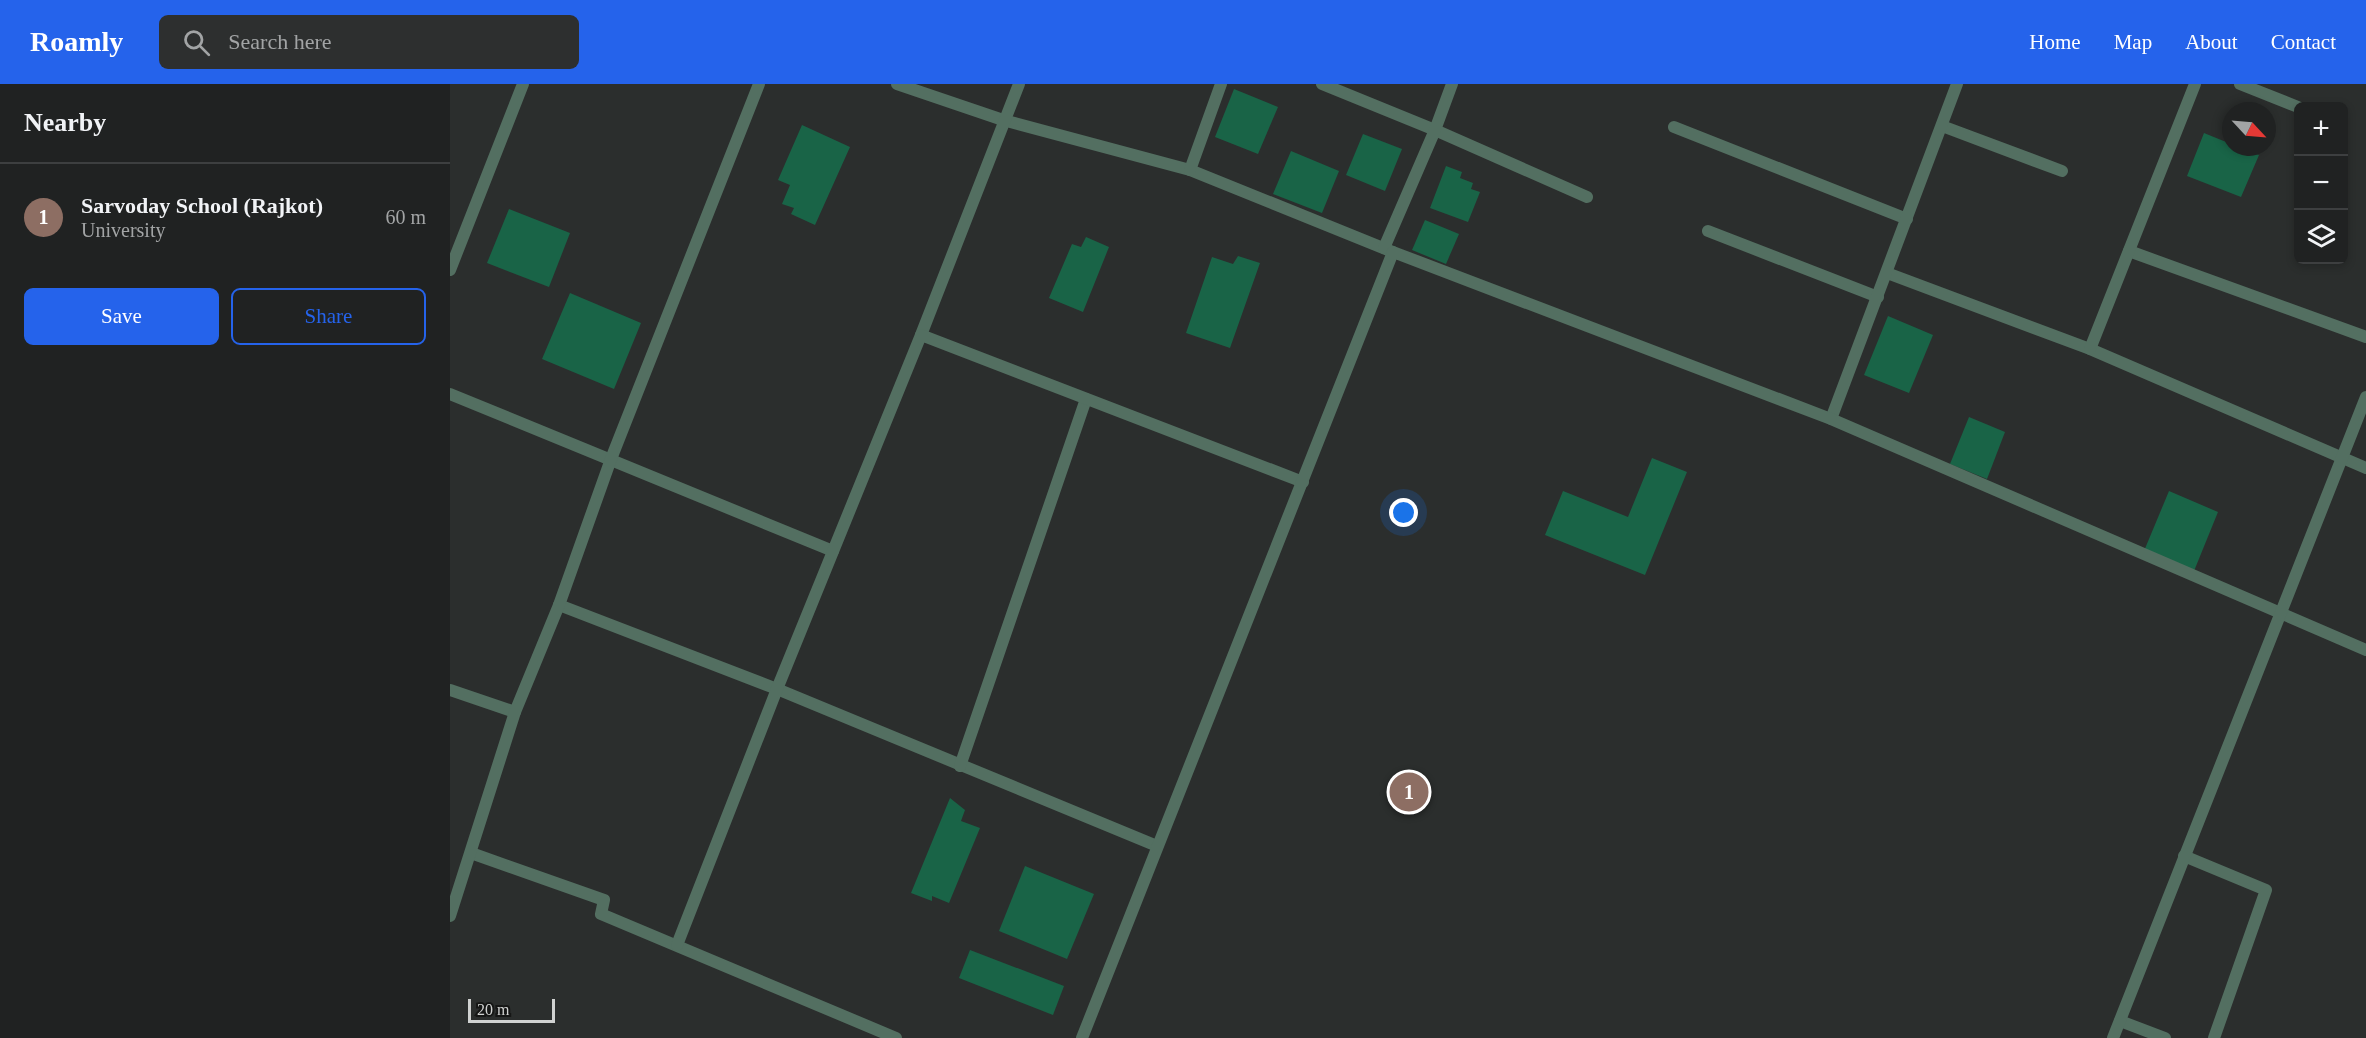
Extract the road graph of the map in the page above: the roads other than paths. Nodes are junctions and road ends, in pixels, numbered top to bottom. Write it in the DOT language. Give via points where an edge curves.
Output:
graph roads {
  1 [pos="523,84"];
  2 [pos="759,84"];
  3 [pos="897,84"];
  4 [pos="1019,84"];
  5 [pos="1221,84"];
  6 [pos="1322,84"];
  7 [pos="1452,84"];
  8 [pos="1957,84"];
  9 [pos="2195,84"];
  10 [pos="2240,84"];
  11 [pos="2294,105"];
  12 [pos="1003,120"];
  13 [pos="1942,126"];
  14 [pos="1674,128"];
  15 [pos="1435,130"];
  16 [pos="1190,170"];
  17 [pos="2062,171"];
  18 [pos="1587,197"];
  19 [pos="1907,219"];
  20 [pos="1708,231"];
  21 [pos="1389,250"];
  22 [pos="2129,251"];
  23 [pos="450,270"];
  24 [pos="1887,273"];
  25 [pos="1878,297"];
  26 [pos="921,335"];
  27 [pos="2366,336"];
  28 [pos="2090,349"];
  29 [pos="450,394"];
  30 [pos="2366,397"];
  31 [pos="1086,399"];
  32 [pos="1831,419"];
  33 [pos="2342,457"];
  34 [pos="611,459"];
  35 [pos="2366,468"];
  36 [pos="1303,482"];
  37 [pos="833,551"];
  38 [pos="559,605"];
  39 [pos="2280,615"];
  40 [pos="2366,650"];
  41 [pos="777,689"];
  42 [pos="450,690"];
  43 [pos="515,712"];
  44 [pos="960,766"];
  45 [pos="1158,846"];
  46 [pos="471,853"];
  47 [pos="2184,856"];
  48 [pos="450,916"];
  49 [pos="677,945"];
  50 [pos="2120,1021"];
  51 [pos="896,1038"];
  52 [pos="1082,1038"];
  53 [pos="2113,1038"];
  54 [pos="2165,1038"];
  55 [pos="2214,1038"];
  1 -- 23 [label="street"];
  2 -- 34 [label="street"];
  3 -- 12 [label="street"];
  4 -- 12 [label="street"];
  5 -- 16 [label="street"];
  6 -- 15 [label="street"];
  7 -- 15 [label="street"];
  8 -- 13 [label="street"];
  9 -- 22 [label="street"];
  10 -- 11 [label="street"];
  12 -- 16 [label="street"];
  12 -- 26 [label="street"];
  13 -- 17 [label="street"];
  13 -- 19 [label="street"];
  14 -- 19 [label="street"];
  15 -- 18 [label="street"];
  15 -- 21 [label="street"];
  16 -- 21 [label="street"];
  19 -- 24 [label="street"];
  20 -- 25 [label="street"];
  21 -- 32 [label="street"];
  21 -- 36 [label="street"];
  22 -- 27 [label="street"];
  22 -- 28 [label="street"];
  24 -- 25 [label="street"];
  24 -- 28 [label="street"];
  25 -- 32 [label="street"];
  26 -- 31 [label="street"];
  26 -- 37 [label="street"];
  28 -- 33 [label="street"];
  29 -- 34 [label="street"];
  30 -- 33 [label="street"];
  31 -- 36 [label="street"];
  31 -- 44 [label="street"];
  32 -- 39 [label="street"];
  33 -- 35 [label="street"];
  33 -- 39 [label="street"];
  34 -- 37 [label="street"];
  34 -- 38 [label="street"];
  36 -- 45 [label="street"];
  37 -- 41 [label="street"];
  38 -- 41 [label="street"];
  38 -- 43 [label="street"];
  39 -- 40 [label="street"];
  39 -- 47 [label="street"];
  41 -- 44 [label="street"];
  41 -- 49 [label="street"];
  42 -- 43 [label="street"];
  43 -- 46 [label="street"];
  44 -- 45 [label="street"];
  45 -- 52 [label="street"];
  46 -- 48 [label="street"];
  46 -- 49 [label="street" via="604,900 601,914"];
  47 -- 50 [label="street"];
  47 -- 55 [label="street" via="2266,890"];
  49 -- 51 [label="street"];
  50 -- 53 [label="street"];
  50 -- 54 [label="street"];
}
